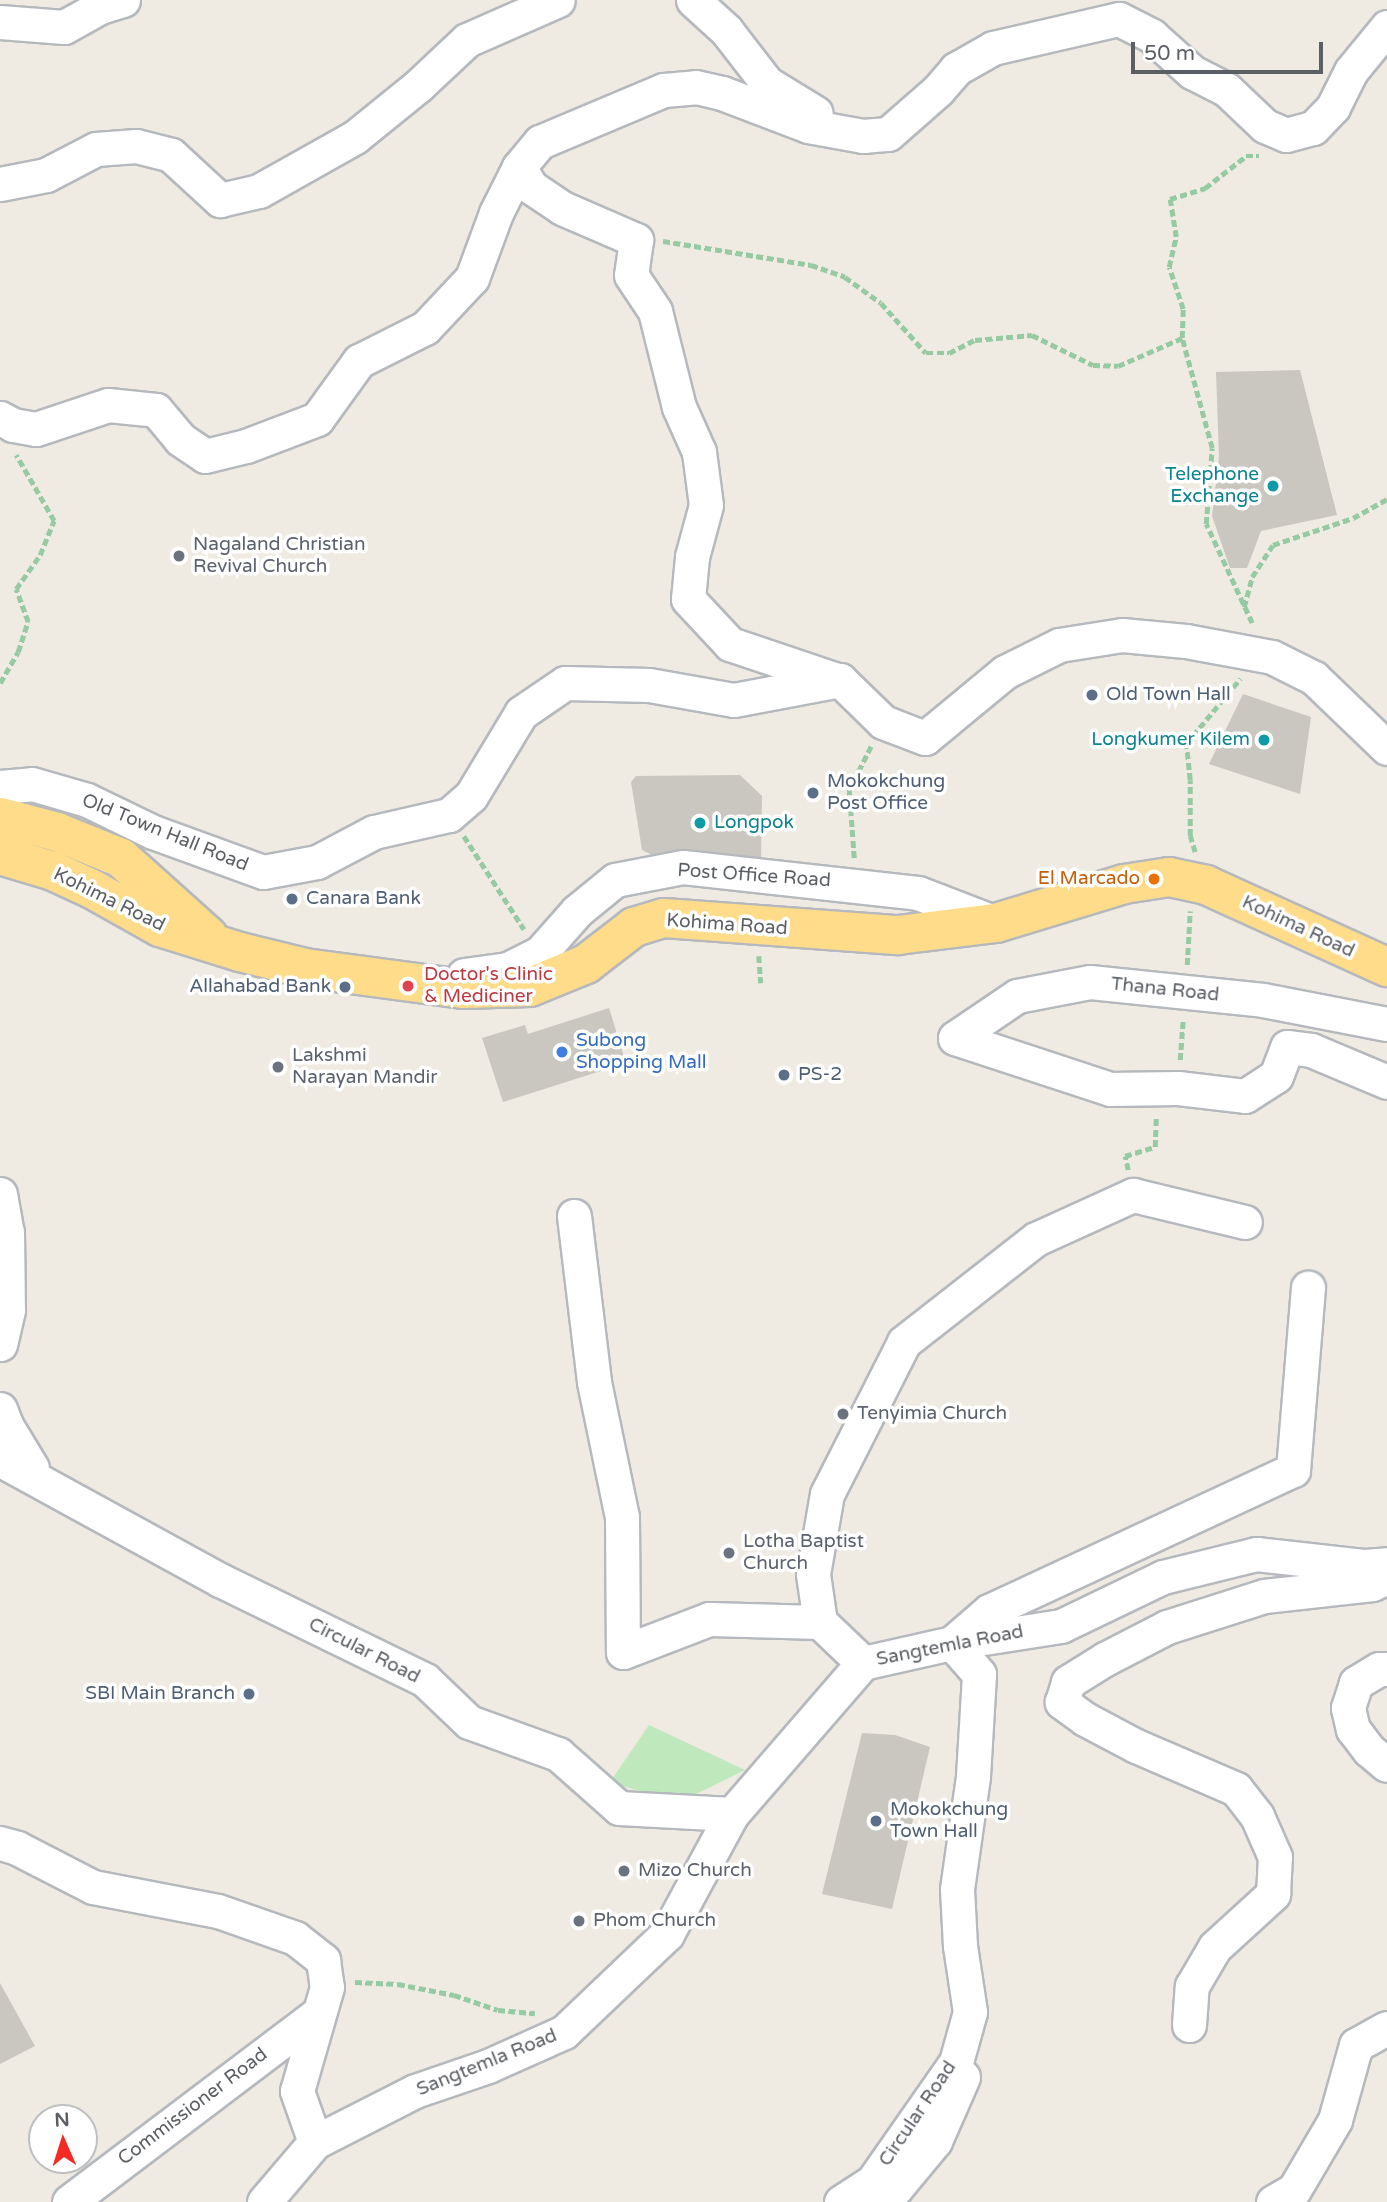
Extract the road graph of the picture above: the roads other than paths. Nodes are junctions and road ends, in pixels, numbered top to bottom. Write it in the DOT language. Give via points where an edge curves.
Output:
graph roads {
  1 [pos="123,0"];
  2 [pos="558,0"];
  3 [pos="693,0"];
  4 [pos="0,22"];
  5 [pos="1387,27"];
  6 [pos="888,134"];
  7 [pos="519,167"];
  8 [pos="0,184"];
  9 [pos="7,422"];
  10 [pos="840,680"];
  11 [pos="1387,748"];
  12 [pos="0,787"];
  13 [pos="0,817"];
  14 [pos="0,855"];
  15 [pos="996,923"];
  16 [pos="218,944"];
  17 [pos="1387,967"];
  18 [pos="416,981"];
  19 [pos="1387,1024"];
  20 [pos="1387,1082"];
  21 [pos="0,1194"];
  22 [pos="574,1216"];
  23 [pos="1245,1222"];
  24 [pos="1308,1288"];
  25 [pos="0,1344"];
  26 [pos="0,1409"];
  27 [pos="0,1451"];
  28 [pos="42,1482"];
  29 [pos="1387,1564"];
  30 [pos="1387,1578"];
  31 [pos="820,1622"];
  32 [pos="953,1643"];
  33 [pos="863,1662"];
  34 [pos="1387,1669"];
  35 [pos="1387,1765"];
  36 [pos="732,1814"];
  37 [pos="1,1842"];
  38 [pos="323,2000"];
  39 [pos="970,2012"];
  40 [pos="1189,2025"];
  41 [pos="1387,2028"];
  42 [pos="315,2142"];
  43 [pos="68,2202"];
  44 [pos="264,2202"];
  45 [pos="841,2202"];
  46 [pos="880,2202"];
  47 [pos="1272,2202"];
  1 -- 4 [label="street" via="100,6 64,27"];
  2 -- 8 [label="street" via="467,40 355,137 259,191 220,200 171,155 136,146 96,149 47,175"];
  3 -- 6 [label="street" via="726,30 767,83 818,114"];
  5 -- 6 [label="street" via="1313,128 1286,135 1265,126 1227,90 1192,72 1152,36 1119,19 993,48 956,69"];
  6 -- 7 [label="street" via="863,136 808,126 695,87 664,90 540,142"];
  7 -- 9 [label="street" via="472,278 425,328 359,361 317,419 205,456 180,439 156,410 108,405 36,429"];
  7 -- 10 [label="street" via="531,187 562,208 636,240 631,275 655,311 679,407 699,452 706,505 692,557 688,599 730,643"];
  10 -- 11 [label="street" via="883,722 925,738 1005,672 1059,645 1122,635 1186,641 1272,657 1314,678"];
  10 -- 12 [label="street, Old Town Hall Road" via="734,700 649,685 565,683 521,713 471,796 449,815 374,832 317,862 263,872 153,832 87,800 32,785"];
  13 -- 16 [label="highway" via="57,832 121,858"];
  14 -- 16 [label="highway, Kohima Road" via="92,889 160,927"];
  15 -- 17 [label="highway, Kohima Road" via="1124,884 1169,877 1206,885"];
  15 -- 18 [label="highway, Kohima Road" via="898,935 664,918 634,927 586,964 530,987 463,989"];
  15 -- 18 [label="street, Post Office Road" via="918,892 683,867 615,880 577,911 540,953 508,969"];
  16 -- 18 [label="highway, Kohima Road" via="304,968"];
  19 -- 20 [label="street, Thana Road" via="1263,1000 1090,982 1017,996 955,1038 1110,1090 1168,1089 1245,1096 1276,1076 1287,1047 1311,1051"];
  21 -- 25 [label="street" via="8,1232 8,1310"];
  22 -- 31 [label="street" via="594,1382 622,1517 623,1652 709,1619"];
  23 -- 31 [label="street" via="1133,1195 1036,1239 904,1342 827,1494 813,1574"];
  24 -- 32 [label="street" via="1293,1470 989,1611"];
  26 -- 28 [label="street"];
  27 -- 28 [label="street, Circular Road" via="8,1464"];
  28 -- 36 [label="street, Circular Road" via="220,1580 425,1680 469,1722 558,1754 619,1808"];
  29 -- 32 [label="street, Sangtemla Road" via="1365,1566 1256,1554 1163,1577 1061,1626"];
  30 -- 40 [label="street" via="1372,1584 1264,1596 1167,1628 1069,1682 1062,1702 1085,1720 1236,1789 1257,1816 1275,1857 1273,1894 1215,1947 1192,1986"];
  31 -- 33 [label="street"];
  32 -- 33 [label="street, Sangtemla Road"];
  32 -- 39 [label="street, Circular Road" via="979,1674 973,1776 957,1889"];
  33 -- 36 [label="street, Sangtemla Road"];
  34 -- 35 [label="street" via="1356,1683 1348,1708 1353,1729"];
  36 -- 42 [label="street, Sangtemla Road" via="667,1934 564,2032 488,2066 415,2091"];
  37 -- 38 [label="street" via="93,1887 218,1911 295,1938 323,1960"];
  38 -- 42 [label="street" via="297,2091"];
  38 -- 43 [label="street, Commissioner Road"];
  39 -- 45 [label="street, Circular Road" via="956,2062 873,2181"];
  39 -- 46 [label="street" via="977,2045 935,2141"];
  41 -- 47 [label="street" via="1356,2045 1335,2120 1293,2190"];
  42 -- 44 [label="street"];
}
